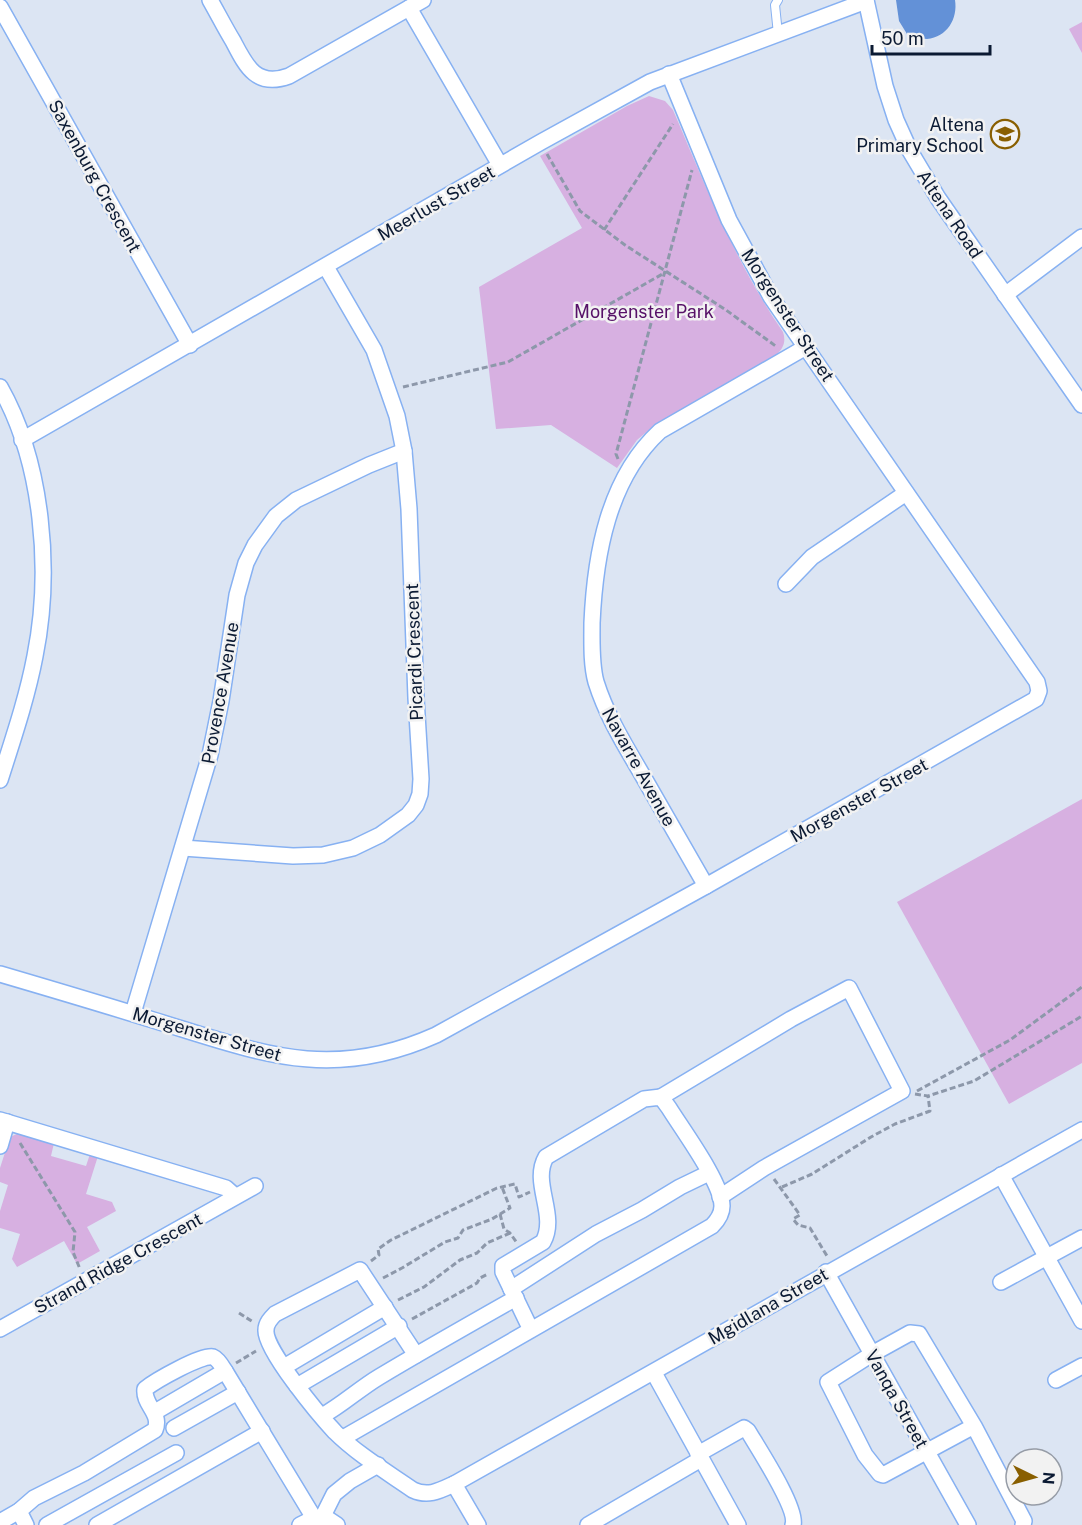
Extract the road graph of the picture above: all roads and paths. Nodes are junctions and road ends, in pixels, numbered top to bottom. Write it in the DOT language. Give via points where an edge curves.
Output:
graph roads {
  1 [pos="210,0"];
  2 [pos="423,0"];
  3 [pos="778,0"];
  4 [pos="866,0"];
  5 [pos="0,7"];
  6 [pos="409,8"];
  7 [pos="777,34"];
  8 [pos="669,74"];
  9 [pos="683,110"];
  10 [pos="541,142"];
  11 [pos="703,159"];
  12 [pos="500,165"];
  13 [pos="604,230"];
  14 [pos="1082,237"];
  15 [pos="326,267"];
  16 [pos="666,272"];
  17 [pos="1005,295"];
  18 [pos="190,345"];
  19 [pos="806,347"];
  20 [pos="785,360"];
  21 [pos="0,387"];
  22 [pos="389,390"];
  23 [pos="1082,405"];
  24 [pos="22,440"];
  25 [pos="404,451"];
  26 [pos="623,481"];
  27 [pos="906,494"];
  28 [pos="786,584"];
  29 [pos="0,780"];
  30 [pos="183,848"];
  31 [pos="706,886"];
  32 [pos="0,974"];
  33 [pos="1082,987"];
  34 [pos="132,1013"];
  35 [pos="1082,1016"];
  36 [pos="928,1096"];
  37 [pos="661,1097"];
  38 [pos="4,1121"];
  39 [pos="1082,1130"];
  40 [pos="0,1146"];
  41 [pos="764,1168"];
  42 [pos="709,1173"];
  43 [pos="1001,1175"];
  44 [pos="255,1186"];
  45 [pos="502,1187"];
  46 [pos="543,1187"];
  47 [pos="782,1187"];
  48 [pos="235,1196"];
  49 [pos="720,1197"];
  50 [pos="500,1214"];
  51 [pos="510,1233"];
  52 [pos="1082,1238"];
  53 [pos="523,1254"];
  54 [pos="1047,1258"];
  55 [pos="503,1266"];
  56 [pos="360,1270"];
  57 [pos="826,1272"];
  58 [pos="91,1278"];
  59 [pos="1001,1282"];
  60 [pos="370,1283"];
  61 [pos="514,1293"];
  62 [pos="385,1307"];
  63 [pos="1082,1321"];
  64 [pos="399,1326"];
  65 [pos="0,1329"];
  66 [pos="531,1330"];
  67 [pos="267,1337"];
  68 [pos="872,1354"];
  69 [pos="416,1355"];
  70 [pos="1082,1366"];
  71 [pos="284,1367"];
  72 [pos="225,1371"];
  73 [pos="654,1373"];
  74 [pos="1056,1380"];
  75 [pos="297,1386"];
  76 [pos="238,1392"];
  77 [pos="155,1412"];
  78 [pos="322,1416"];
  79 [pos="974,1426"];
  80 [pos="174,1428"];
  81 [pos="262,1431"];
  82 [pos="343,1438"];
  83 [pos="926,1450"];
  84 [pos="176,1454"];
  85 [pos="700,1456"];
  86 [pos="378,1465"];
  87 [pos="454,1484"];
  88 [pos="19,1511"];
  89 [pos="318,1518"];
  90 [pos="0,1522"];
  91 [pos="26,1525"];
  92 [pos="47,1525"];
  93 [pos="97,1525"];
  94 [pos="300,1525"];
  95 [pos="338,1525"];
  96 [pos="478,1525"];
  97 [pos="588,1525"];
  98 [pos="738,1525"];
  99 [pos="793,1525"];
  100 [pos="968,1525"];
  101 [pos="1023,1525"];
  1 -- 6 [label="street" via="247,67 259,76 274,79 289,76"];
  2 -- 6 [label="street"];
  3 -- 7 [label="lane"];
  4 -- 7 [label="street, Meerlust Street"];
  4 -- 17 [label="street, Altena Road" via="885,86 902,136 938,198"];
  5 -- 18 [label="street, Saxenburg Crescent"];
  6 -- 12 [label="street"];
  7 -- 8 [label="street, Meerlust Street"];
  8 -- 9 [label="street, Morgenster Street"];
  8 -- 10 [label="street, Meerlust Street"];
  9 -- 11 [label="street, Morgenster Street"];
  9 -- 13 [label="path"];
  10 -- 12 [label="street, Meerlust Street"];
  10 -- 13 [label="path" via="580,211"];
  11 -- 16 [label="path" via="693,168"];
  11 -- 19 [label="street, Morgenster Street" via="729,220 771,297"];
  12 -- 15 [label="street, Meerlust Street"];
  13 -- 16 [label="path"];
  14 -- 17 [label="street"];
  15 -- 18 [label="street, Meerlust Street"];
  15 -- 22 [label="street, Picardi Crescent" via="374,350"];
  16 -- 20 [label="path" via="779,348"];
  16 -- 22 [label="path" via="508,362"];
  16 -- 26 [label="path" via="616,454"];
  17 -- 23 [label="street, Altena Road"];
  18 -- 24 [label="street, Meerlust Street"];
  19 -- 20 [label="street, Navarre Avenue"];
  19 -- 27 [label="street, Morgenster Street"];
  20 -- 26 [label="street, Navarre Avenue" via="660,431 635,458"];
  21 -- 24 [label="street"];
  22 -- 25 [label="street, Picardi Crescent"];
  24 -- 29 [label="street" via="40,523 43,589 36,654"];
  25 -- 30 [label="street, Provence Avenue" via="296,500 276,516 255,544 237,595 215,734"];
  25 -- 30 [label="street, Picardi Crescent" via="421,779 416,805 380,835 353,848 323,855"];
  26 -- 31 [label="street, Navarre Avenue" via="599,551 593,606 595,679 608,715"];
  27 -- 28 [label="street" via="812,557"];
  27 -- 31 [label="street, Morgenster Street" via="1037,682 1038,696"];
  30 -- 34 [label="street, Provence Avenue"];
  31 -- 34 [label="street, Morgenster Street" via="436,1035 376,1056 330,1061 285,1057"];
  32 -- 34 [label="street, Morgenster Street"];
  33 -- 36 [label="path" via="1010,1040 913,1093"];
  35 -- 36 [label="path" via="974,1081"];
  36 -- 47 [label="path" via="930,1111 895,1124 812,1174"];
  37 -- 41 [label="street" via="849,988 902,1091"];
  37 -- 42 [label="street"];
  37 -- 46 [label="street" via="644,1099 546,1157 540,1167"];
  38 -- 40 [label="street"];
  38 -- 48 [label="street" via="225,1188"];
  38 -- 58 [label="path" via="75,1232 73,1252 80,1269"];
  39 -- 43 [label="street, Mgidlana Street"];
  41 -- 47 [label="path"];
  41 -- 49 [label="street"];
  42 -- 49 [label="street"];
  42 -- 61 [label="street" via="596,1234"];
  43 -- 54 [label="street"];
  43 -- 57 [label="street, Mgidlana Street"];
  44 -- 48 [label="street, Strand Ridge Crescent"];
  45 -- 46 [label="path" via="515,1184 519,1197"];
  45 -- 50 [label="path" via="510,1208"];
  45 -- 56 [label="path" via="391,1239"];
  46 -- 53 [label="street" via="546,1236"];
  47 -- 57 [label="path" via="800,1215 793,1219 810,1228 828,1256"];
  48 -- 58 [label="street, Strand Ridge Crescent"];
  49 -- 66 [label="street" via="721,1213 712,1226"];
  50 -- 51 [label="path" via="504,1229"];
  50 -- 60 [label="path" via="463,1230 458,1238"];
  51 -- 53 [label="path"];
  51 -- 62 [label="path" via="493,1239 424,1287"];
  52 -- 54 [label="street"];
  53 -- 55 [label="street"];
  54 -- 59 [label="street"];
  54 -- 63 [label="street"];
  55 -- 61 [label="street"];
  55 -- 64 [label="path"];
  56 -- 60 [label="street"];
  56 -- 67 [label="street" via="274,1314 268,1322"];
  57 -- 68 [label="street, Vanqa Street"];
  57 -- 73 [label="street, Mgidlana Street"];
  58 -- 65 [label="street, Strand Ridge Crescent"];
  60 -- 62 [label="street"];
  61 -- 66 [label="street"];
  61 -- 69 [label="street"];
  62 -- 64 [label="street"];
  62 -- 71 [label="street"];
  64 -- 69 [label="street"];
  64 -- 75 [label="street"];
  66 -- 82 [label="street"];
  67 -- 71 [label="street"];
  67 -- 72 [label="path" via="258,1350"];
  68 -- 79 [label="street" via="910,1333 919,1334"];
  68 -- 83 [label="street, Vanqa Street"];
  68 -- 83 [label="street" via="828,1382 865,1455 883,1475"];
  69 -- 78 [label="street"];
  70 -- 74 [label="street"];
  71 -- 75 [label="street"];
  72 -- 76 [label="street"];
  72 -- 77 [label="street"];
  72 -- 77 [label="street" via="216,1358 204,1358 150,1385 144,1392"];
  73 -- 85 [label="street"];
  73 -- 87 [label="street, Mgidlana Street"];
  75 -- 78 [label="street"];
  76 -- 80 [label="street"];
  76 -- 81 [label="street"];
  77 -- 88 [label="street" via="155,1430 34,1498"];
  78 -- 82 [label="street"];
  79 -- 83 [label="street"];
  79 -- 101 [label="street"];
  81 -- 89 [label="street"];
  81 -- 93 [label="street"];
  82 -- 86 [label="street"];
  83 -- 100 [label="street, Vanqa Street"];
  84 -- 92 [label="street"];
  85 -- 97 [label="street"];
  85 -- 98 [label="street"];
  85 -- 99 [label="street" via="744,1428 777,1480 794,1516"];
  86 -- 87 [label="street, Mgidlana Street" via="421,1494 439,1492"];
  86 -- 89 [label="street" via="334,1494"];
  87 -- 96 [label="street"];
  88 -- 90 [label="street"];
  88 -- 91 [label="street"];
  89 -- 94 [label="street"];
  89 -- 95 [label="street"];
}
